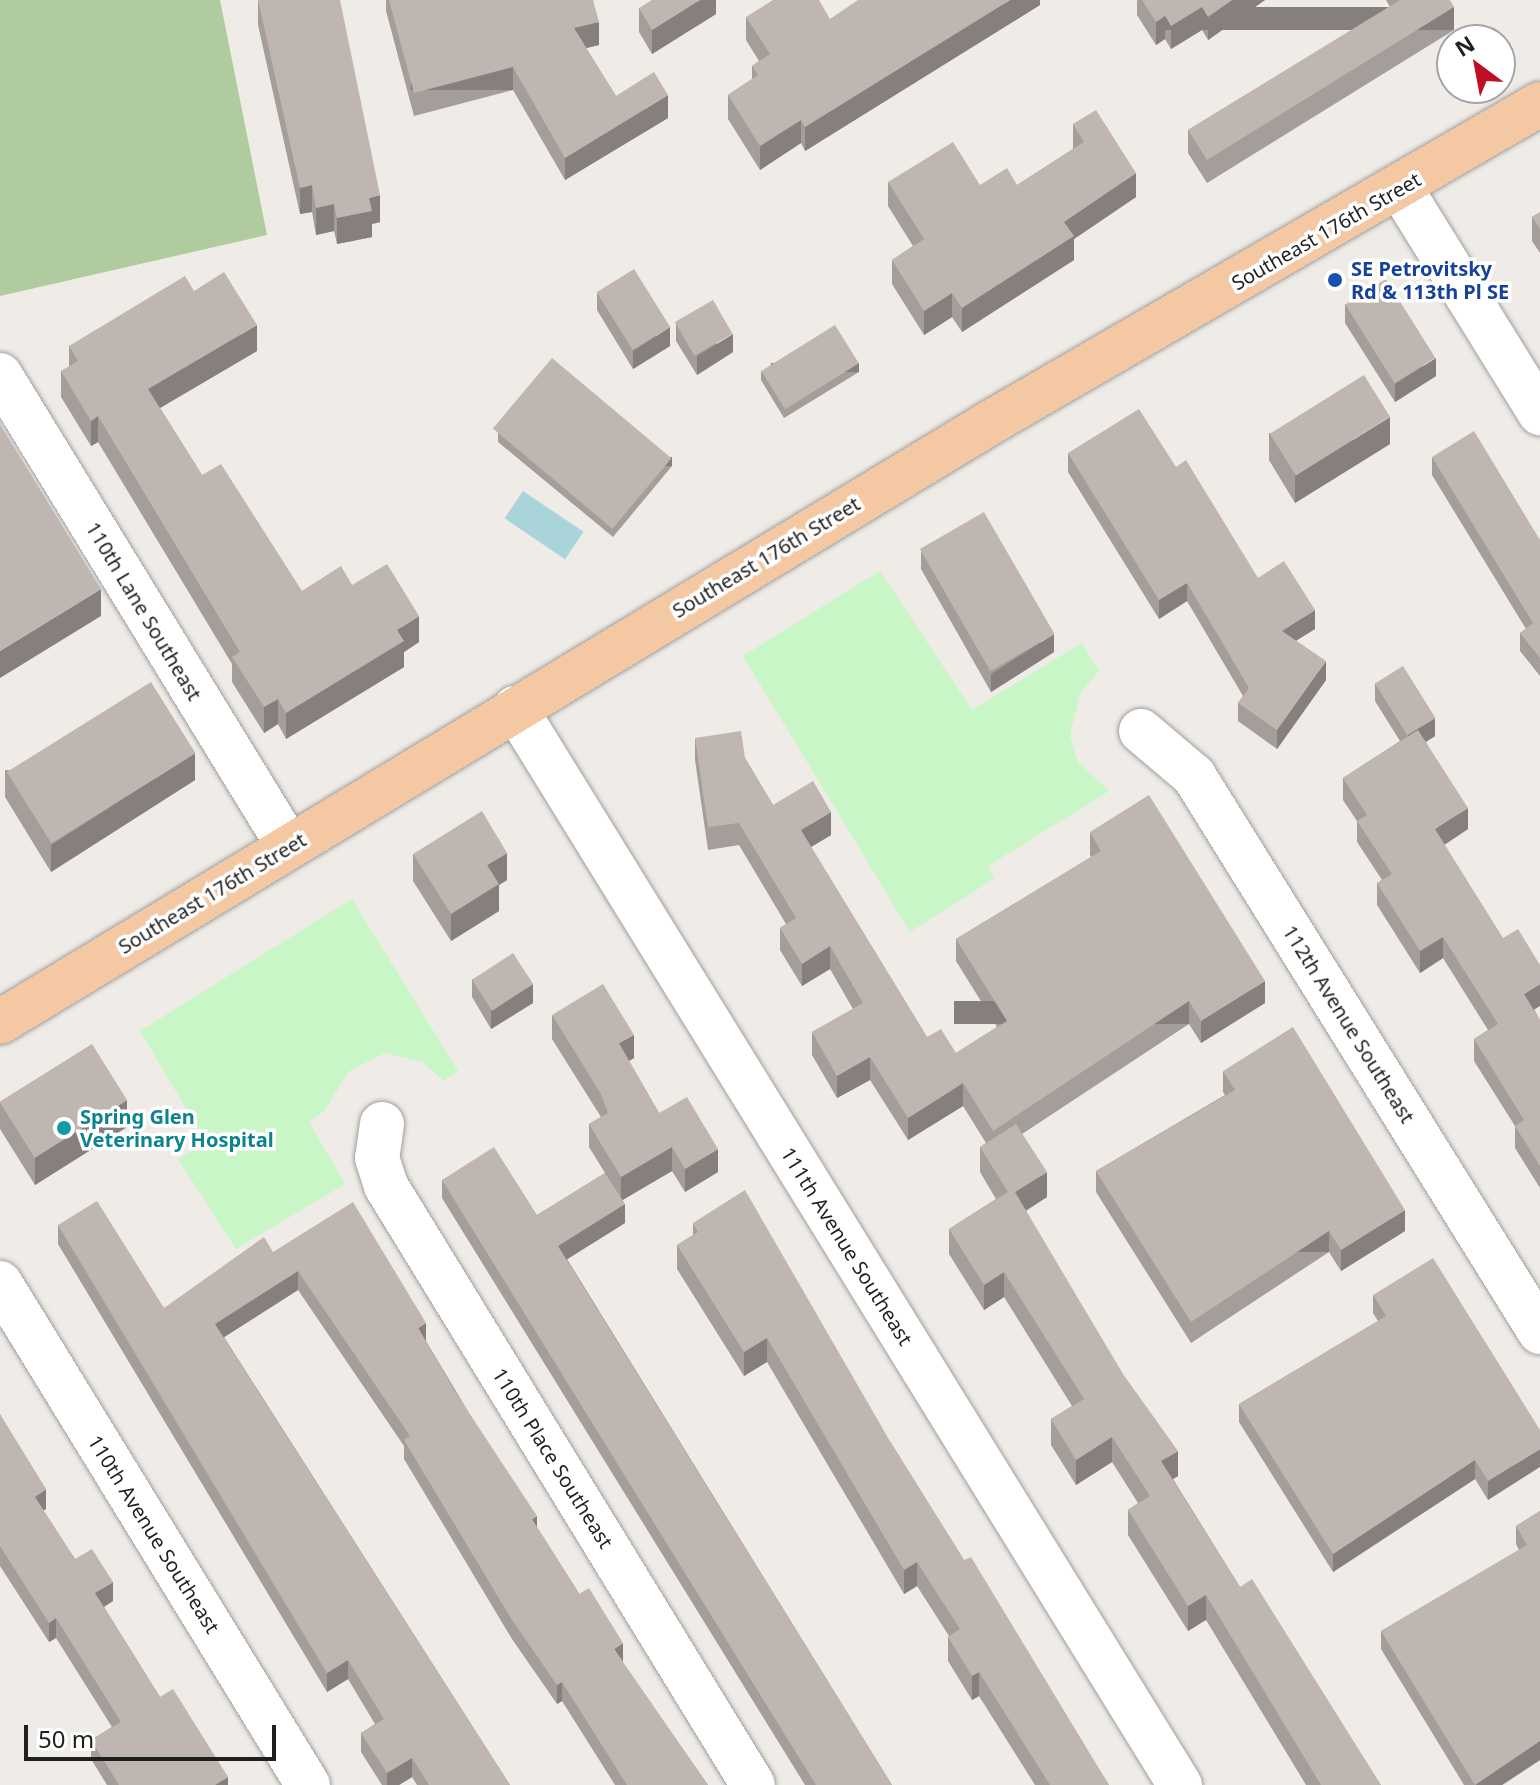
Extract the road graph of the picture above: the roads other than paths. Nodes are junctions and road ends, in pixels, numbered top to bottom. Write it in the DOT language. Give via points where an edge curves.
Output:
graph roads {
  1 [pos="1540,104"];
  2 [pos="1401,189"];
  3 [pos="0,375"];
  4 [pos="1540,413"];
  5 [pos="515,708"];
  6 [pos="1141,731"];
  7 [pos="289,847"];
  8 [pos="0,1022"];
  9 [pos="382,1124"];
  10 [pos="0,1283"];
  11 [pos="1540,1332"];
  12 [pos="308,1785"];
  13 [pos="753,1785"];
  14 [pos="1180,1785"];
  1 -- 2 [label="main road, Southeast 176th Street"];
  2 -- 4 [label="street"];
  2 -- 5 [label="main road, Southeast 176th Street" via="988,424"];
  3 -- 7 [label="street, 110th Lane Southeast"];
  5 -- 7 [label="main road, Southeast 176th Street"];
  5 -- 14 [label="street, 111th Avenue Southeast"];
  6 -- 11 [label="street, 112th Avenue Southeast" via="1194,776"];
  7 -- 8 [label="main road, Southeast 176th Street"];
  9 -- 13 [label="street, 110th Place Southeast" via="377,1158 386,1186"];
  10 -- 12 [label="street, 110th Avenue Southeast"];
}
